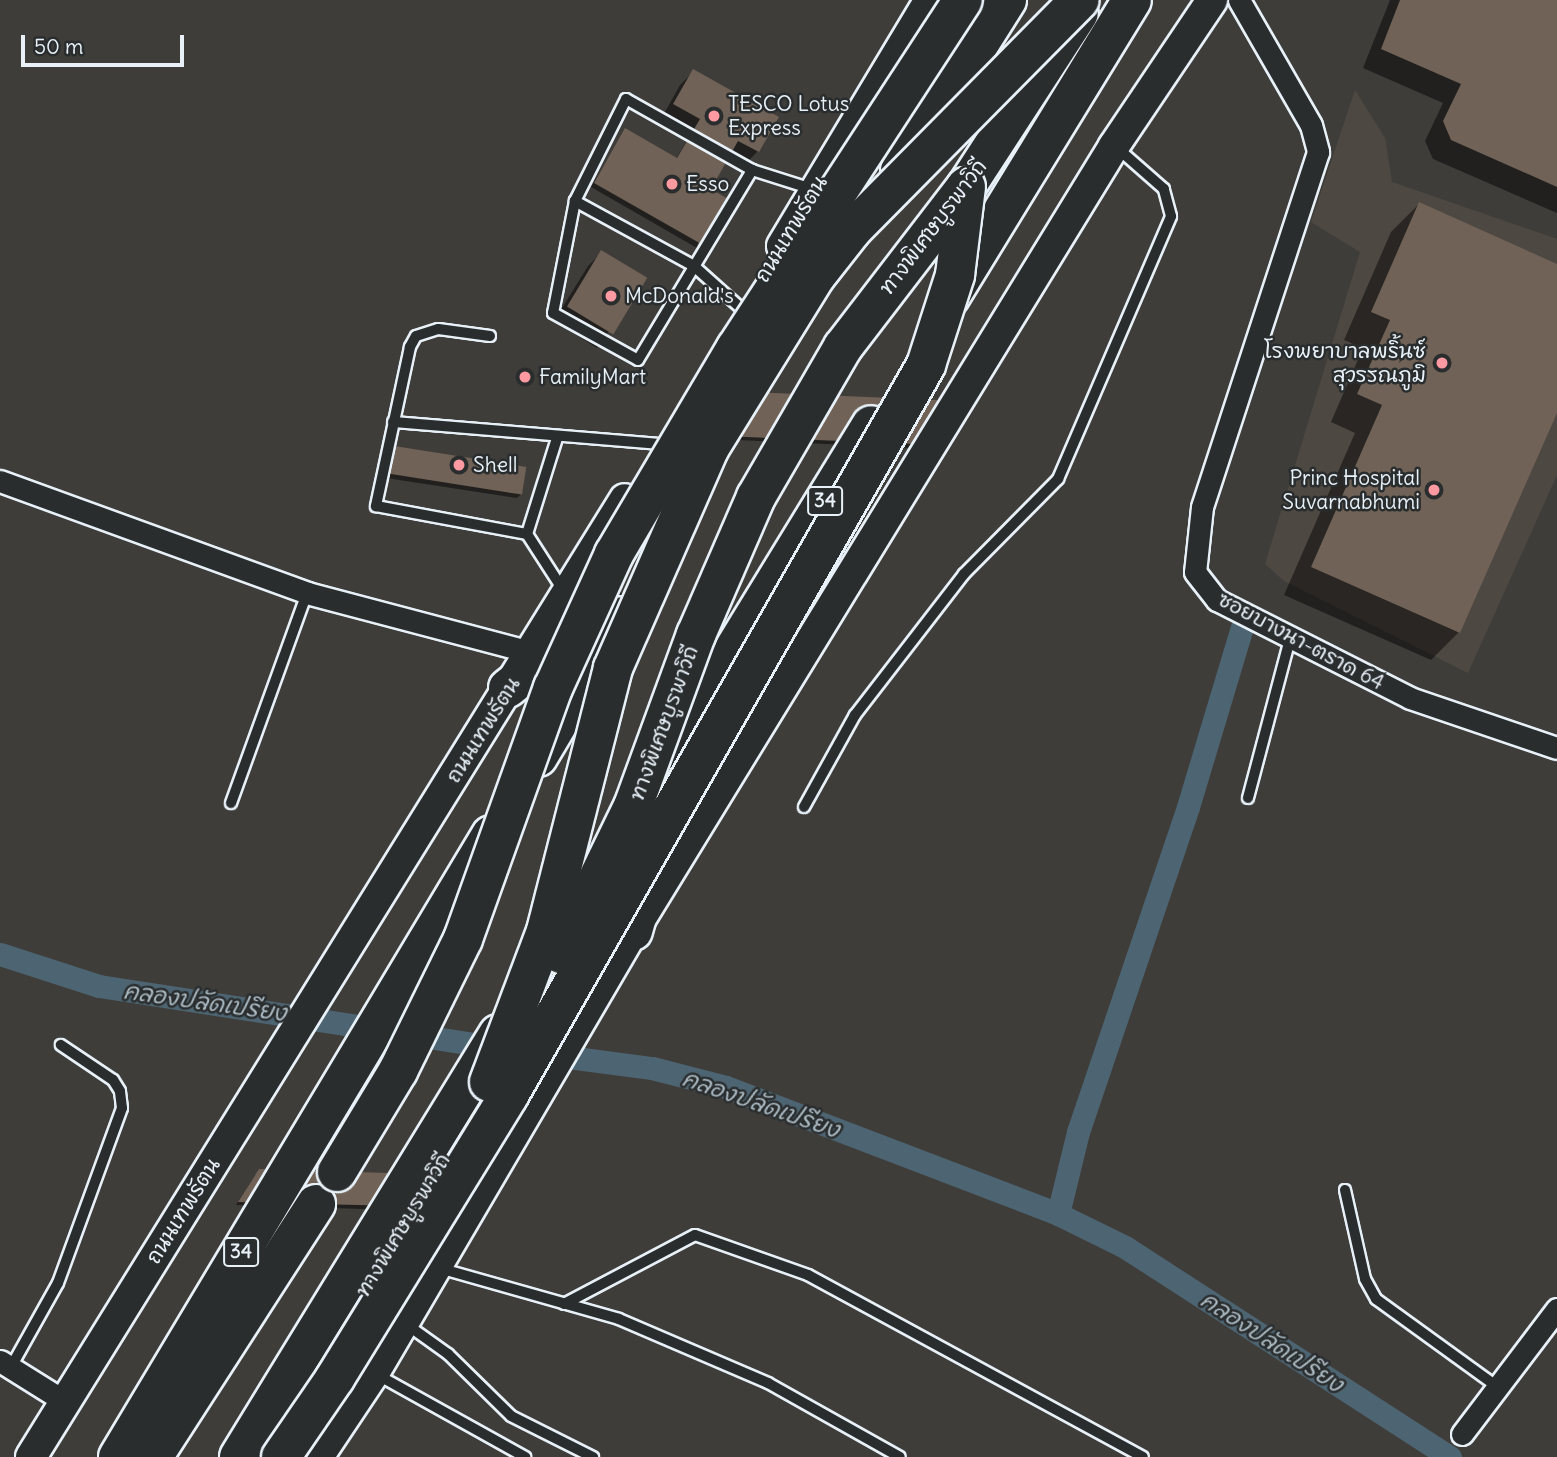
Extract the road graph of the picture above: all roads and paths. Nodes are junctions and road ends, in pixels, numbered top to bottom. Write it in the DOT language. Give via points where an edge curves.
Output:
graph roads {
  1 [pos="930,0"];
  2 [pos="963,0"];
  3 [pos="1007,0"];
  4 [pos="1080,0"];
  5 [pos="1088,0"];
  6 [pos="1132,0"];
  7 [pos="1212,0"];
  8 [pos="1239,0"];
  9 [pos="1114,145"];
  10 [pos="752,170"];
  11 [pos="966,187"];
  12 [pos="815,190"];
  13 [pos="575,201"];
  14 [pos="694,266"];
  15 [pos="743,310"];
  16 [pos="489,336"];
  17 [pos="393,422"];
  18 [pos="557,438"];
  19 [pos="658,444"];
  20 [pos="0,481"];
  21 [pos="527,534"];
  22 [pos="646,577"];
  23 [pos="306,593"];
  24 [pos="567,595"];
  25 [pos="1290,639"];
  26 [pos="531,652"];
  27 [pos="508,688"];
  28 [pos="693,715"];
  29 [pos="1557,748"];
  30 [pos="1248,798"];
  31 [pos="231,803"];
  32 [pos="804,807"];
  33 [pos="633,931"];
  34 [pos="61,1045"];
  35 [pos="484,1073"];
  36 [pos="337,1172"];
  37 [pos="1345,1190"];
  38 [pos="316,1204"];
  39 [pos="436,1267"];
  40 [pos="564,1304"];
  41 [pos="1557,1309"];
  42 [pos="403,1323"];
  43 [pos="6,1364"];
  44 [pos="374,1373"];
  45 [pos="1496,1386"];
  46 [pos="64,1401"];
  47 [pos="1462,1434"];
  48 [pos="31,1457"];
  49 [pos="118,1457"];
  50 [pos="153,1457"];
  51 [pos="239,1457"];
  52 [pos="255,1457"];
  53 [pos="281,1457"];
  54 [pos="318,1457"];
  55 [pos="525,1457"];
  56 [pos="593,1457"];
  57 [pos="900,1457"];
  58 [pos="1143,1457"];
  1 -- 12 [label="main road, ถนนเทพรัตน"];
  2 -- 36 [label="highway, bridge" via="736,348 614,554 553,688 458,950 404,1060"];
  3 -- 22 [label="highway, 34"];
  4 -- 35 [label="highway, bridge" via="853,229 816,276 709,449 613,668 546,931"];
  5 -- 11 [label="highway, ทางพิเศษบูรพาวิถี"];
  6 -- 28 [label="highway, 34"];
  7 -- 9 [label="main road"];
  8 -- 25 [label="street, ซอยบางนา-ตราด 64" via="1311,125 1318,152 1202,507 1195,572 1217,600"];
  9 -- 32 [label="lane" via="1164,189 1171,216 1058,479 964,574 855,715"];
  9 -- 33 [label="main road"];
  10 -- 12 [label="lane"];
  10 -- 13 [label="lane" via="626,99"];
  10 -- 14 [label="lane"];
  11 -- 35 [label="highway, ทางพิเศษบูรพาวิถี, bridge" via="843,347 756,497 696,635 611,858"];
  11 -- 53 [label="highway, bridge" via="955,275 939,333 921,375 509,1095 335,1378"];
  12 -- 15 [label="main road, ถนนเทพรัตน"];
  13 -- 14 [label="lane"];
  13 -- 14 [label="lane" via="553,313 638,360"];
  14 -- 15 [label="lane"];
  15 -- 19 [label="main road, ถนนเทพรัตน"];
  16 -- 17 [label="lane" via="438,329 416,336"];
  17 -- 18 [label="lane"];
  17 -- 21 [label="lane" via="376,506"];
  18 -- 19 [label="lane"];
  18 -- 21 [label="lane"];
  19 -- 24 [label="main road, ถนนเทพรัตน"];
  20 -- 23 [label="street"];
  21 -- 24 [label="lane"];
  22 -- 27 [label="highway"];
  22 -- 49 [label="highway, 34"];
  23 -- 26 [label="street"];
  23 -- 31 [label="lane"];
  24 -- 26 [label="main road, ถนนเทพรัตน"];
  25 -- 29 [label="street, ซอยบางนา-ตราด 64" via="1410,698"];
  25 -- 30 [label="lane"];
  26 -- 27 [label="main road, ถนนเทพรัตน"];
  27 -- 46 [label="main road, ถนนเทพรัตน"];
  28 -- 33 [label="highway"];
  28 -- 35 [label="highway, 34, bridge" via="518,1002"];
  33 -- 39 [label="main road"];
  34 -- 43 [label="lane" via="113,1080 122,1108 58,1283"];
  35 -- 51 [label="highway, 34"];
  35 -- 52 [label="highway, ทางพิเศษบูรพาวิถี" via="318,1366"];
  37 -- 45 [label="lane" via="1365,1279 1377,1299"];
  38 -- 50 [label="highway"];
  39 -- 40 [label="lane"];
  39 -- 42 [label="main road"];
  40 -- 57 [label="lane" via="619,1319 768,1383"];
  40 -- 58 [label="lane" via="695,1235 808,1275"];
  41 -- 45 [label="street"];
  42 -- 44 [label="main road"];
  42 -- 56 [label="lane" via="448,1354 511,1416"];
  43 -- 46 [label="street"];
  44 -- 54 [label="main road"];
  44 -- 55 [label="lane"];
  45 -- 47 [label="street"];
  46 -- 48 [label="main road, ถนนเทพรัตน"];
}
